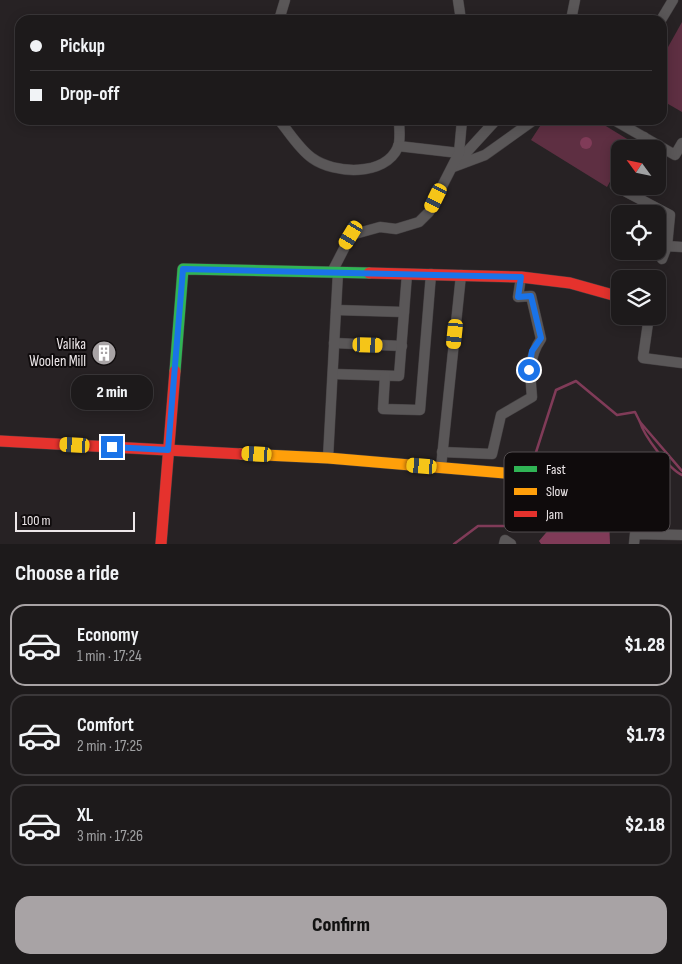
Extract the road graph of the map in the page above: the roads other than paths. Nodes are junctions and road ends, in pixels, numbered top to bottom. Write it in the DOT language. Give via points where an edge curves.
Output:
graph roads {
  1 [pos="285,0"];
  2 [pos="458,0"];
  3 [pos="575,0"];
  4 [pos="673,0"];
  5 [pos="280,15"];
  6 [pos="460,15"];
  7 [pos="572,15"];
  8 [pos="664,15"];
  9 [pos="284,125"];
  10 [pos="399,125"];
  11 [pos="461,125"];
  12 [pos="491,125"];
  13 [pos="527,125"];
  14 [pos="623,125"];
  15 [pos="644,137"];
  16 [pos="642,140"];
  17 [pos="682,144"];
  18 [pos="398,146"];
  19 [pos="458,152"];
  20 [pos="632,195"];
  21 [pos="667,246"];
  22 [pos="682,247"];
  23 [pos="335,272"];
  24 [pos="407,274"];
  25 [pos="431,274"];
  26 [pos="461,275"];
  27 [pos="521,277"];
  28 [pos="611,294"];
  29 [pos="336,310"];
  30 [pos="404,312"];
  31 [pos="648,325"];
  32 [pos="334,343"];
  33 [pos="402,346"];
  34 [pos="682,363"];
  35 [pos="333,374"];
  36 [pos="385,376"];
  37 [pos="0,441"];
  38 [pos="168,450"];
  39 [pos="442,452"];
  40 [pos="328,458"];
  41 [pos="440,467"];
  42 [pos="504,473"];
  43 [pos="682,535"];
  44 [pos="162,544"];
  45 [pos="504,544"];
  46 [pos="511,544"];
  47 [pos="634,544"];
  1 -- 5 [label="street"];
  2 -- 6 [label="street"];
  3 -- 7 [label="street"];
  4 -- 8 [label="street"];
  9 -- 18 [label="street" via="312,158 347,170 380,164"];
  10 -- 18 [label="street"];
  11 -- 19 [label="street"];
  12 -- 13 [label="street" via="453,167 485,155"];
  14 -- 15 [label="street"];
  15 -- 16 [label="street"];
  15 -- 17 [label="street" via="675,155"];
  18 -- 19 [label="street"];
  19 -- 23 [label="street" via="429,212 419,222 396,229 380,227 351,235"];
  20 -- 21 [label="street" via="670,215"];
  21 -- 22 [label="street"];
  23 -- 24 [label="street"];
  23 -- 29 [label="street"];
  23 -- 38 [label="street" via="183,269"];
  24 -- 25 [label="street"];
  24 -- 30 [label="street"];
  25 -- 26 [label="street"];
  25 -- 36 [label="street" via="420,410 383,409"];
  26 -- 27 [label="street"];
  26 -- 39 [label="street"];
  27 -- 28 [label="street" via="570,283"];
  27 -- 39 [label="street" via="518,297 531,296 541,338 532,351 529,370 532,397 501,415 492,454"];
  29 -- 30 [label="street"];
  29 -- 32 [label="street"];
  30 -- 33 [label="street"];
  31 -- 34 [label="street" via="643,358"];
  32 -- 33 [label="street"];
  32 -- 35 [label="street"];
  33 -- 36 [label="street" via="399,376"];
  35 -- 36 [label="street"];
  35 -- 40 [label="street"];
  37 -- 38 [label="street"];
  38 -- 40 [label="street"];
  38 -- 44 [label="street"];
  39 -- 41 [label="street"];
  40 -- 41 [label="street"];
  41 -- 42 [label="street"];
  43 -- 47 [label="street" via="636,534"];
  45 -- 46 [label="street" via="505,540"];
}
